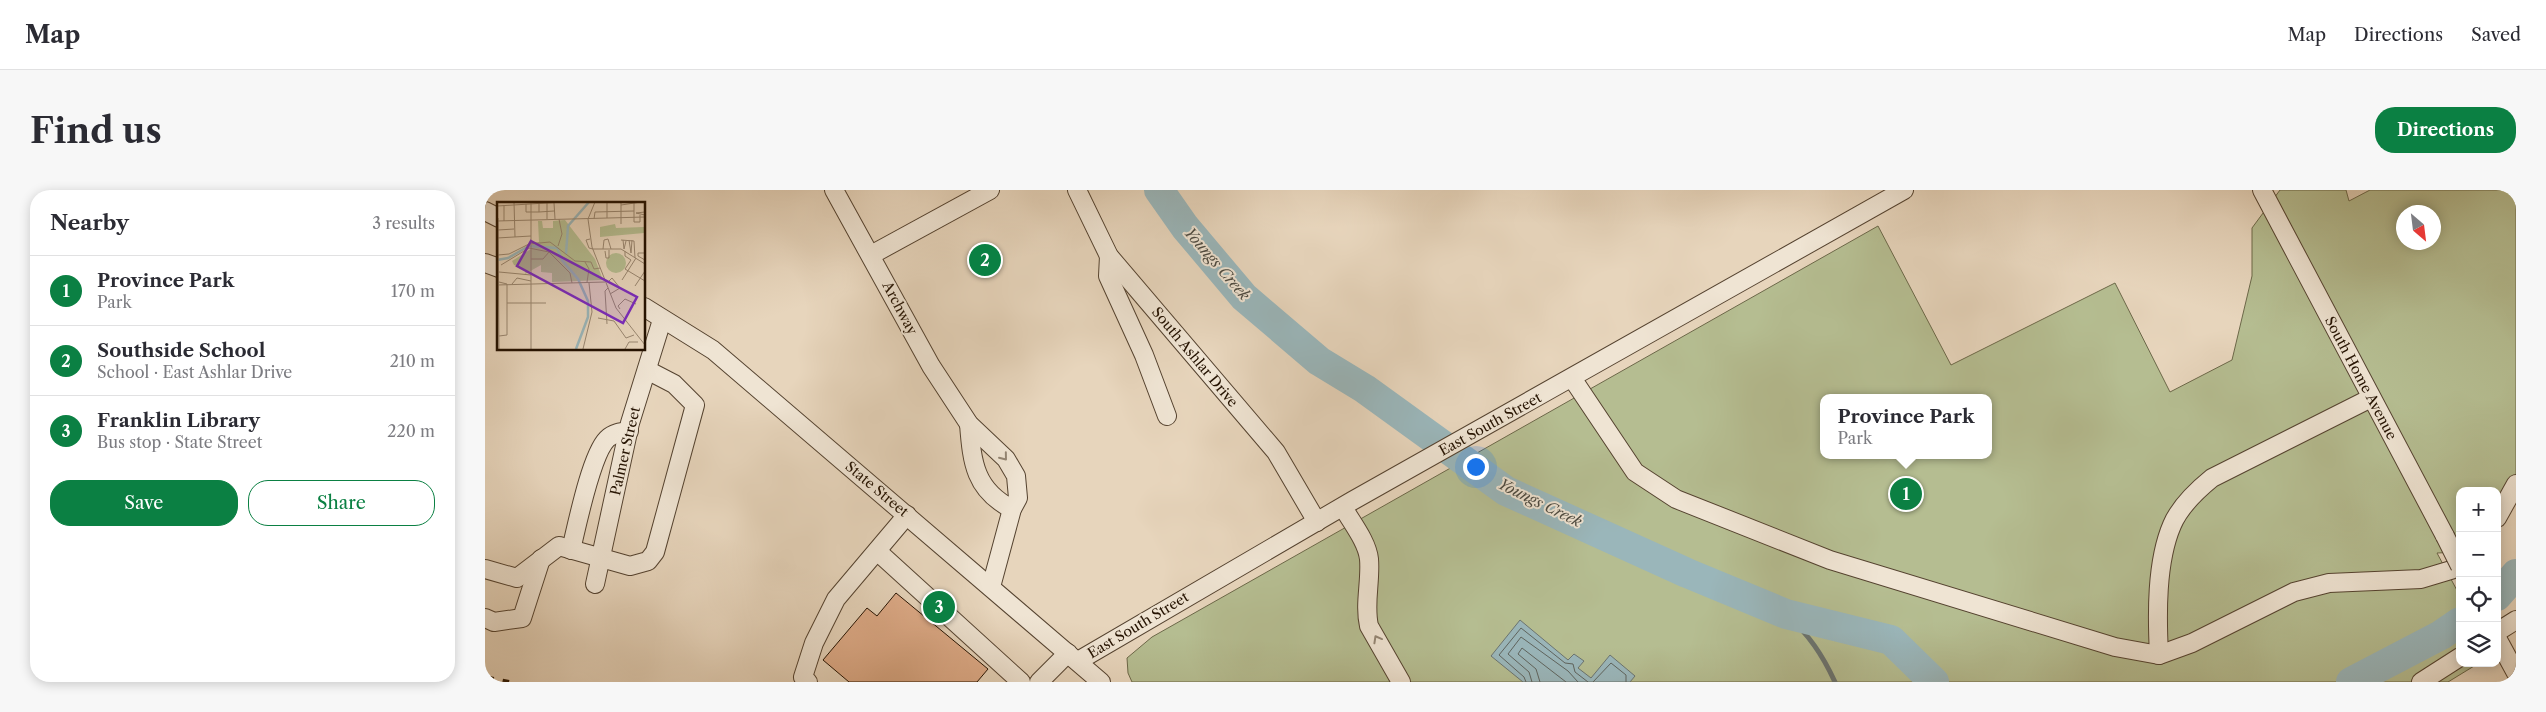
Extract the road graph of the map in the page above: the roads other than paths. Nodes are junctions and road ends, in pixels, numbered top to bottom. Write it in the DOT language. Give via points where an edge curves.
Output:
graph roads {
  1 [pos="834,190"];
  2 [pos="990,190"];
  3 [pos="1077,190"];
  4 [pos="1904,190"];
  5 [pos="2263,190"];
  6 [pos="485,211"];
  7 [pos="497,217"];
  8 [pos="871,255"];
  9 [pos="1109,256"];
  10 [pos="485,262"];
  11 [pos="497,267"];
  12 [pos="645,308"];
  13 [pos="662,320"];
  14 [pos="647,370"];
  15 [pos="1572,378"];
  16 [pos="2371,398"];
  17 [pos="1167,416"];
  18 [pos="969,424"];
  19 [pos="629,431"];
  20 [pos="2516,484"];
  21 [pos="1347,504"];
  22 [pos="1013,510"];
  23 [pos="2501,511"];
  24 [pos="907,515"];
  25 [pos="1317,522"];
  26 [pos="571,550"];
  27 [pos="877,552"];
  28 [pos="2456,557"];
  29 [pos="601,559"];
  30 [pos="541,560"];
  31 [pos="2456,567"];
  32 [pos="485,569"];
  33 [pos="595,584"];
  34 [pos="991,587"];
  35 [pos="485,618"];
  36 [pos="2516,620"];
  37 [pos="2501,629"];
  38 [pos="2501,645"];
  39 [pos="2159,655"];
  40 [pos="1073,657"];
  41 [pos="2456,660"];
  42 [pos="2516,673"];
  43 [pos="808,682"];
  44 [pos="1021,682"];
  45 [pos="1039,682"];
  46 [pos="1101,682"];
  47 [pos="1401,682"];
  48 [pos="2421,682"];
  1 -- 8 [label="street, Archway"];
  2 -- 8 [label="street"];
  3 -- 9 [label="street, South Ashlar Drive"];
  4 -- 15 [label="street, East South Street"];
  5 -- 16 [label="street, South Home Avenue"];
  6 -- 7 [label="street"];
  8 -- 18 [label="street, Archway" via="931,366"];
  9 -- 17 [label="street" via="1108,276"];
  9 -- 25 [label="street, South Ashlar Drive" via="1276,452"];
  10 -- 11 [label="street"];
  12 -- 13 [label="street, State Street"];
  13 -- 14 [label="street, Palmer Street"];
  13 -- 24 [label="street, State Street" via="713,350"];
  14 -- 19 [label="street, Palmer Street"];
  14 -- 29 [label="street" via="674,384 695,405 655,552 648,561 630,566"];
  15 -- 21 [label="street, East South Street"];
  15 -- 39 [label="street" via="1635,472 1676,499 1830,560 2115,647"];
  16 -- 28 [label="street, South Home Avenue, bridge"];
  16 -- 39 [label="street" via="2211,478 2191,497 2172,525 2163,560 2157,614"];
  18 -- 22 [label="street, Archway" via="977,477 987,493"];
  18 -- 22 [label="street, Archway, one-way" via="1006,459 1016,476 1018,498"];
  19 -- 26 [label="street" via="613,434 602,446"];
  19 -- 29 [label="street, Palmer Street"];
  20 -- 23 [label="street"];
  21 -- 25 [label="street, East South Street"];
  47 -- 21 [label="street, one-way" via="1369,626 1367,550"];
  22 -- 34 [label="street, Archway"];
  24 -- 27 [label="street"];
  24 -- 34 [label="street, State Street"];
  25 -- 40 [label="street, East South Street"];
  26 -- 29 [label="street"];
  26 -- 30 [label="street" via="559,546"];
  27 -- 43 [label="street" via="836,599 814,643 803,677"];
  27 -- 44 [label="street"];
  29 -- 33 [label="street, Palmer Street"];
  30 -- 32 [label="street" via="517,578"];
  30 -- 35 [label="street" via="522,618 494,622"];
  31 -- 39 [label="street" via="2421,579 2329,583 2294,592 2192,643"];
  34 -- 40 [label="street, State Street"];
  36 -- 37 [label="street"];
  38 -- 42 [label="street"];
  40 -- 45 [label="street, East South Street"];
  40 -- 46 [label="street, State Street"];
  41 -- 48 [label="street"];
}
